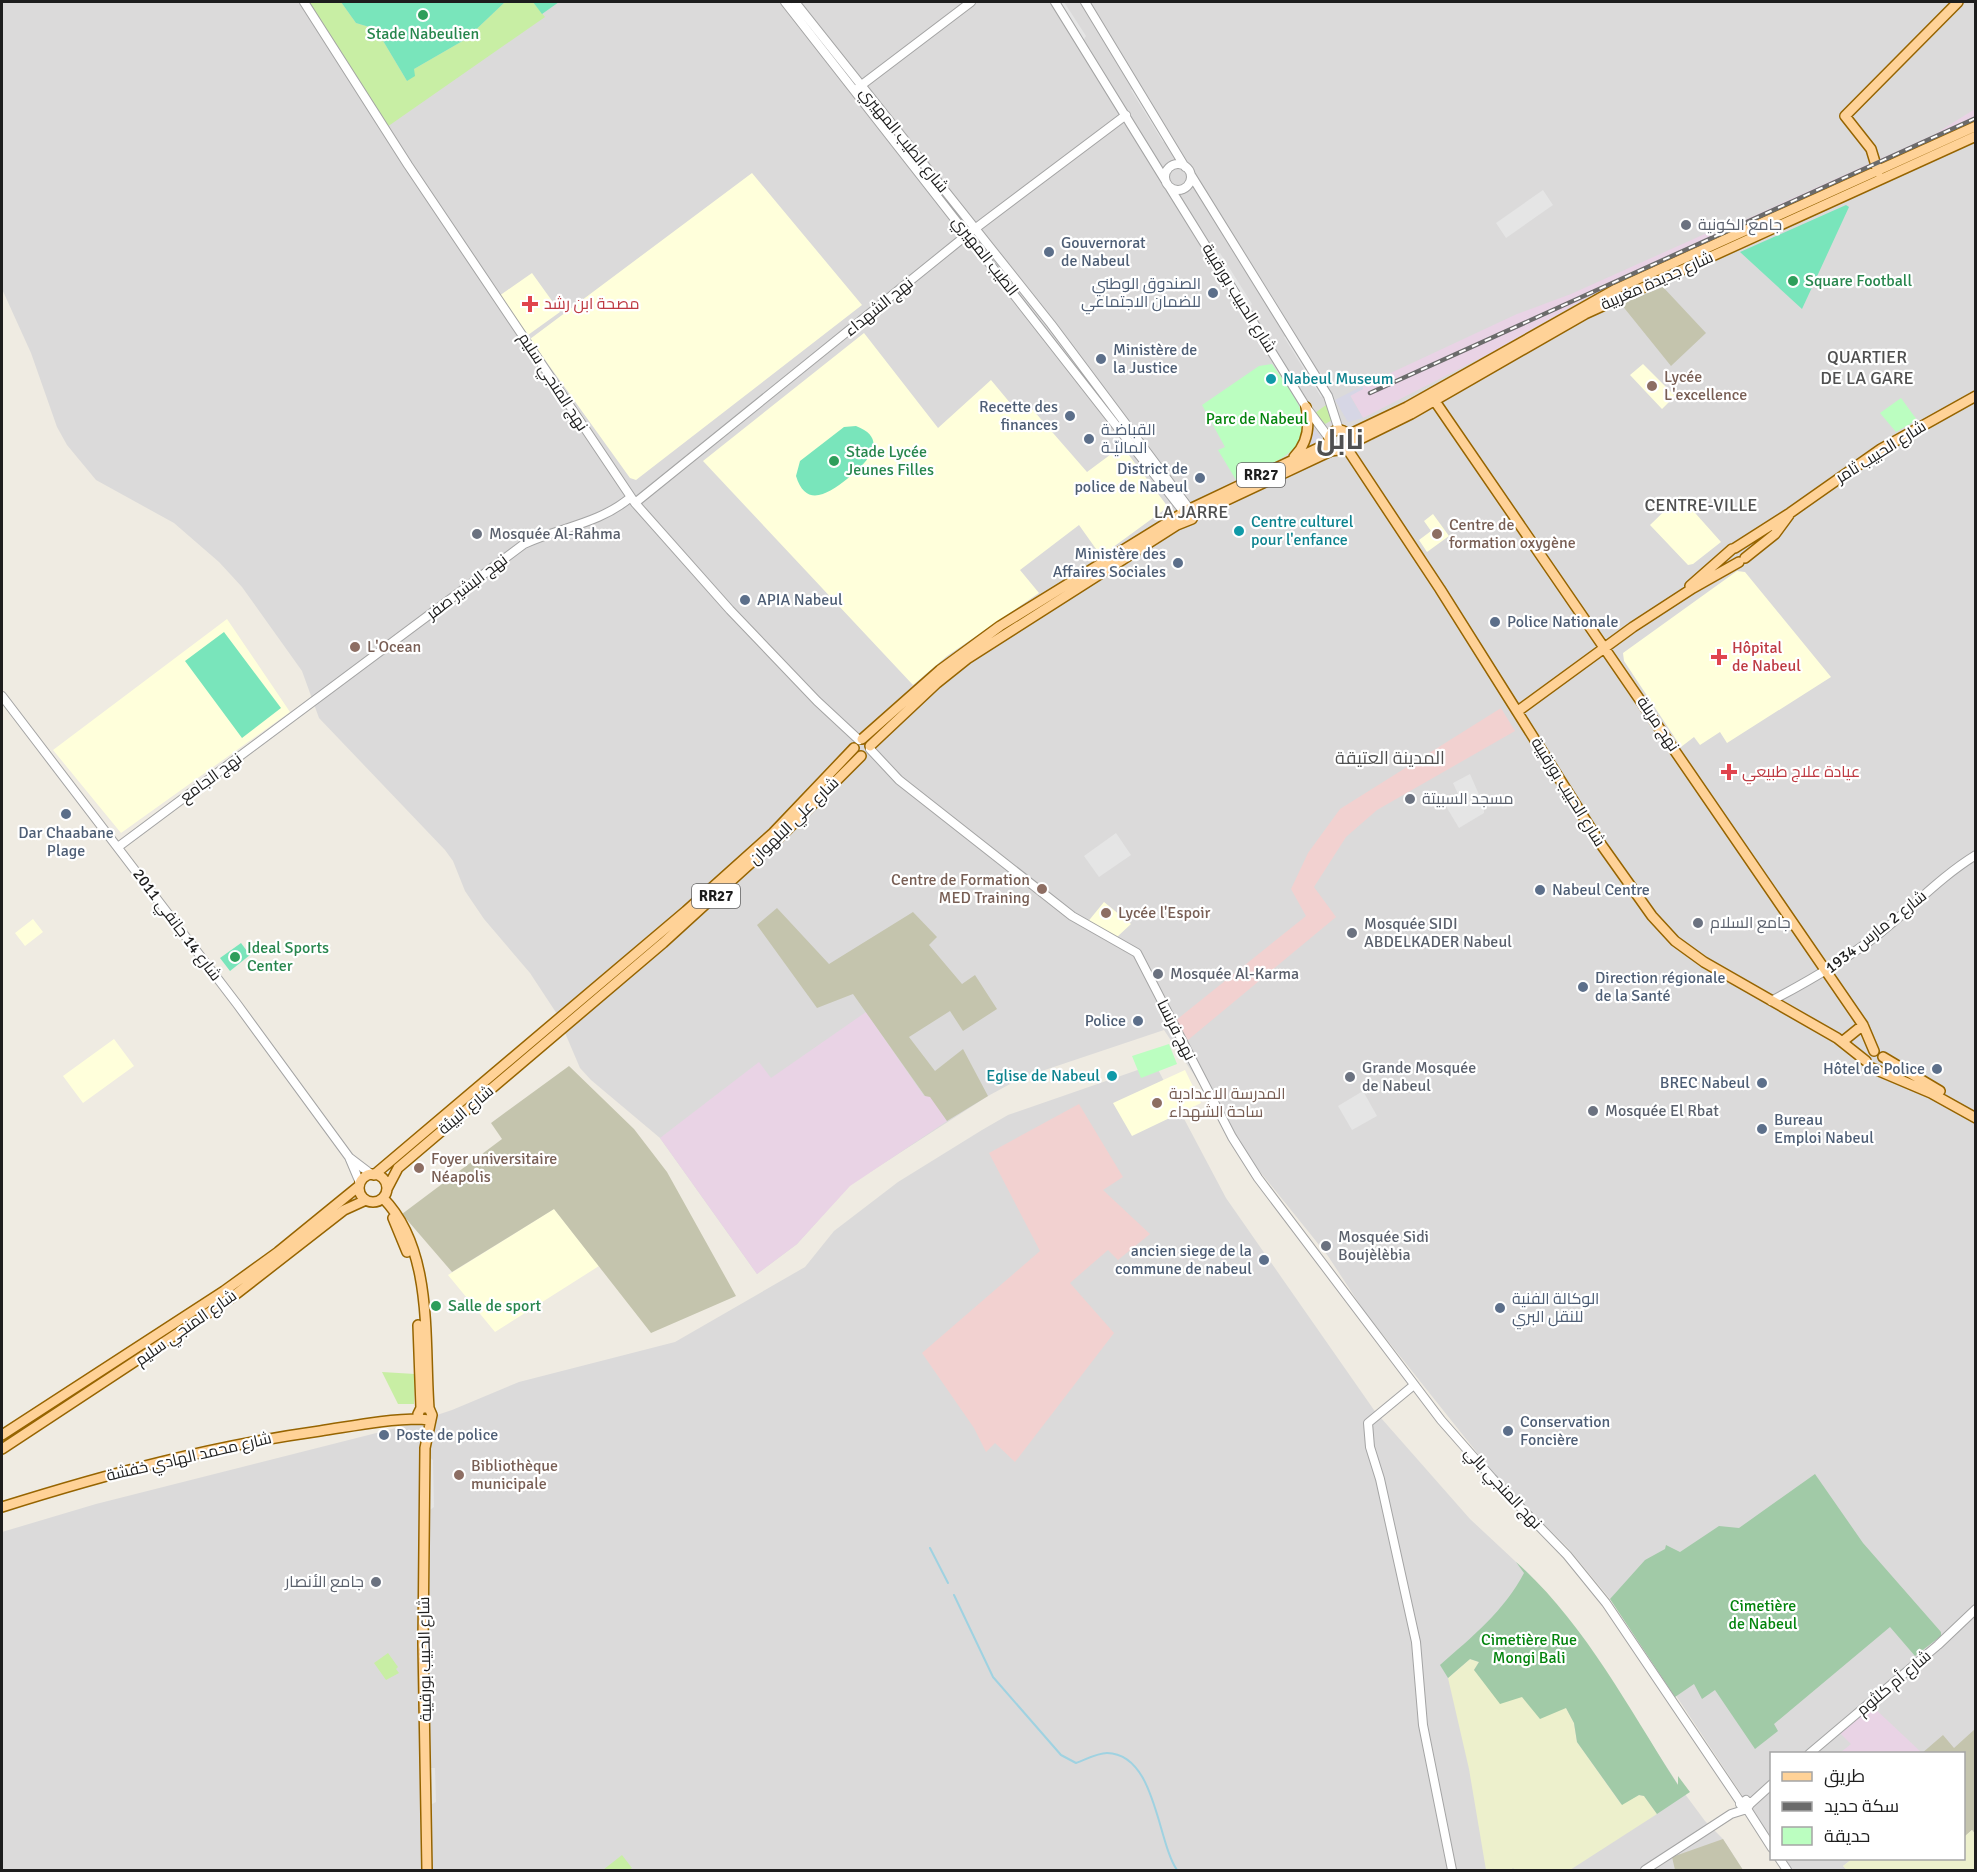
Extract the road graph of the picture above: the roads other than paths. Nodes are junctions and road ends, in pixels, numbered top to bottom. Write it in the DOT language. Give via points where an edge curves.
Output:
graph roads {
  1 [pos="304,2"];
  2 [pos="785,2"];
  3 [pos="795,2"];
  4 [pos="971,2"];
  5 [pos="1054,2"];
  6 [pos="1085,2"];
  7 [pos="1958,2"];
  8 [pos="858,87"];
  9 [pos="1126,115"];
  10 [pos="1976,126"];
  11 [pos="1976,136"];
  12 [pos="1185,167"];
  13 [pos="1878,172"];
  14 [pos="1191,175"];
  15 [pos="1165,180"];
  16 [pos="1170,188"];
  17 [pos="972,232"];
  18 [pos="1976,396"];
  19 [pos="1433,397"];
  20 [pos="1306,407"];
  21 [pos="1339,430"];
  22 [pos="1329,440"];
  23 [pos="1345,444"];
  24 [pos="1289,463"];
  25 [pos="633,500"];
  26 [pos="1188,512"];
  27 [pos="1790,513"];
  28 [pos="1733,549"];
  29 [pos="1742,560"];
  30 [pos="1680,597"];
  31 [pos="1606,648"];
  32 [pos="2,696"];
  33 [pos="305,710"];
  34 [pos="1518,711"];
  35 [pos="858,742"];
  36 [pos="867,751"];
  37 [pos="118,847"];
  38 [pos="1976,855"];
  39 [pos="1826,973"];
  40 [pos="1771,1000"];
  41 [pos="561,1024"];
  42 [pos="1863,1025"];
  43 [pos="550,1033"];
  44 [pos="1842,1042"];
  45 [pos="1874,1051"];
  46 [pos="1883,1056"];
  47 [pos="1869,1065"];
  48 [pos="1976,1111"];
  49 [pos="1976,1118"];
  50 [pos="349,1157"];
  51 [pos="373,1174"];
  52 [pos="1258,1178"];
  53 [pos="359,1185"];
  54 [pos="382,1196"];
  55 [pos="366,1200"];
  56 [pos="1414,1385"];
  57 [pos="423,1414"];
  58 [pos="2,1435"];
  59 [pos="2,1449"];
  60 [pos="2,1507"];
  61 [pos="1976,1609"];
  62 [pos="1811,1752"];
  63 [pos="1770,1786"];
  64 [pos="1745,1804"];
  65 [pos="1770,1845"];
  66 [pos="427,1870"];
  67 [pos="1452,1870"];
  68 [pos="1645,1870"];
  1 -- 25 [label="street, نهج المنجي سليم" via="408,165"];
  2 -- 8 [label="street"];
  3 -- 8 [label="street, شارع الطيب المهيري"];
  4 -- 8 [label="street"];
  5 -- 9 [label="street"];
  6 -- 12 [label="street"];
  7 -- 13 [label="main road" via="1845,116 1871,148"];
  8 -- 17 [label="street, شارع الطيب المهيري"];
  9 -- 15 [label="street"];
  9 -- 17 [label="street, نهج الشهداء"];
  10 -- 13 [label="main road, شارع جديدة مغربية"];
  11 -- 19 [label="main road, شارع جديدة مغربية" via="1585,314"];
  12 -- 14 [label="street"];
  12 -- 15 [label="street" via="1171,166"];
  13 -- 19 [label="main road, شارع جديدة مغربية" via="1616,289"];
  14 -- 16 [label="street" via="1185,189"];
  14 -- 21 [label="street, شارع الحبيب بورقيبة" via="1328,396"];
  15 -- 16 [label="street"];
  16 -- 20 [label="street, شارع الحبيب بورقيبة"];
  17 -- 25 [label="street, نهج الشهداء"];
  17 -- 26 [label="street, شارع الطيب المهيري" via="1051,324"];
  18 -- 27 [label="main road, شارع الحبيب ثامر" via="1881,449"];
  19 -- 23 [label="main road, شارع جديدة مغربية"];
  19 -- 31 [label="main road, نهج مربلة"];
  20 -- 22 [label="street, شارع الحبيب بورقيبة"];
  20 -- 24 [label="main road" via="1306,438"];
  21 -- 22 [label="main road, RR27" via="1331,433"];
  21 -- 23 [label="main road"];
  22 -- 23 [label="main road"];
  22 -- 24 [label="main road, شارع علي البلهوان / RR27"];
  23 -- 26 [label="main road, شارع علي البلهوان / RR27"];
  23 -- 34 [label="main road, شارع الحبيب بورقيبة"];
  24 -- 26 [label="main road, شارع علي البلهوان / RR27"];
  25 -- 33 [label="street, نهج البشير صفر" via="584,525 524,544"];
  25 -- 35 [label="street, نهج المنجي سليم" via="686,563"];
  26 -- 35 [label="main road, شارع علي البلهوان / RR27" via="1000,626 940,670"];
  26 -- 36 [label="main road, شارع علي البلهوان / RR27" via="967,659"];
  27 -- 28 [label="main road, شارع الحبيب ثامر"];
  27 -- 29 [label="main road, شارع الحبيب ثامر" via="1775,534"];
  28 -- 29 [label="main road" via="1732,560"];
  28 -- 30 [label="main road, شارع الحبيب ثامر"];
  29 -- 30 [label="main road, شارع الحبيب ثامر"];
  30 -- 31 [label="main road, شارع الحبيب ثامر"];
  31 -- 34 [label="main road, شارع الحبيب ثامر"];
  31 -- 39 [label="main road, نهج مربلة"];
  32 -- 37 [label="street, شارع 14 جانفي 2011"];
  33 -- 37 [label="street, نهج الجامع"];
  34 -- 40 [label="main road, شارع الحبيب بورقيبة" via="1598,840 1652,916 1685,948"];
  35 -- 36 [label="main road"];
  35 -- 36 [label="main road"];
  35 -- 41 [label="main road, شارع علي البلهوان / RR27" via="773,833"];
  36 -- 41 [label="main road, شارع علي البلهوان / RR27" via="728,885"];
  36 -- 52 [label="street, نهج فرنسا" via="986,850 1084,924 1128,946 1139,956 1232,1137"];
  37 -- 50 [label="street, شارع 14 جانفي 2011"];
  38 -- 39 [label="street, شارع 2 مارس 1934"];
  39 -- 40 [label="street, شارع 2 مارس 1934"];
  39 -- 42 [label="main road, نهج مربلة"];
  40 -- 44 [label="main road, شارع الحبيب بورقيبة"];
  41 -- 43 [label="main road, RR27"];
  42 -- 44 [label="main road"];
  42 -- 45 [label="main road, نهج مربلة"];
  43 -- 51 [label="main road, شارع البيئة / RR27"];
  43 -- 54 [label="main road, شارع البيئة / RR27" via="404,1163"];
  44 -- 47 [label="main road, شارع الحبيب بورقيبة"];
  45 -- 46 [label="main road"];
  45 -- 47 [label="main road" via="1867,1055"];
  46 -- 47 [label="main road" via="1881,1066"];
  46 -- 48 [label="main road"];
  47 -- 49 [label="main road, شارع الحبيب بورقيبة"];
  50 -- 51 [label="street"];
  50 -- 53 [label="street"];
  51 -- 53 [label="main road" via="364,1177"];
  51 -- 54 [label="main road" via="382,1178"];
  52 -- 56 [label="street, نهج المنجي بالي"];
  53 -- 55 [label="main road"];
  53 -- 58 [label="main road, شارع المنجي سليم" via="224,1291"];
  54 -- 55 [label="main road"];
  54 -- 57 [label="main road, شارع الحبيب بورقيبة" via="396,1222 411,1267"];
  55 -- 59 [label="main road, شارع المنجي سليم" via="344,1210 231,1298"];
  56 -- 64 [label="street, نهج المنجي بالي" via="1606,1603"];
  56 -- 67 [label="street" via="1368,1423 1370,1447 1416,1642 1423,1725"];
  57 -- 60 [label="main road, شارع محمد الهادي خفشة" via="188,1454"];
  57 -- 66 [label="main road, شارع الحبيب بورقيبة"];
  61 -- 62 [label="street, شارع أم كلثوم"];
  63 -- 64 [label="street"];
  64 -- 65 [label="street"];
  64 -- 68 [label="street"];
}
